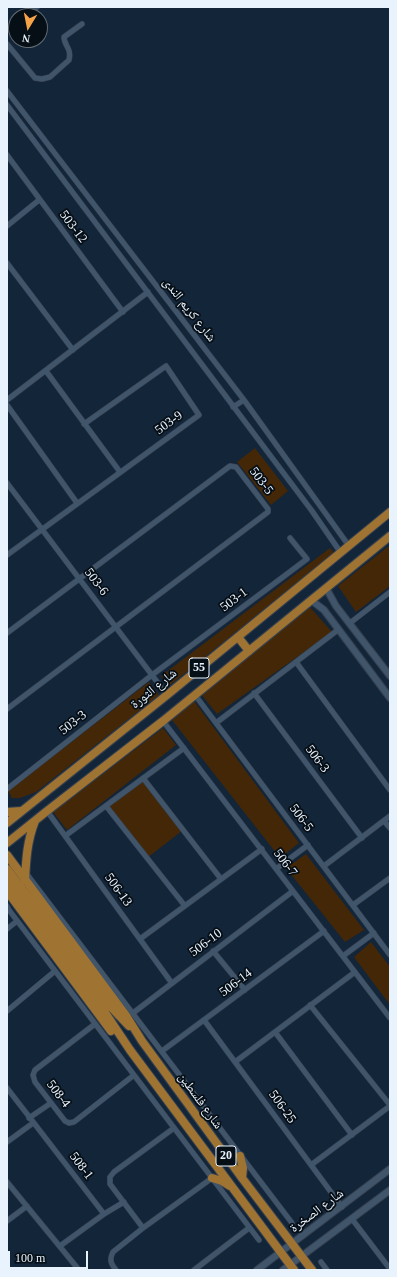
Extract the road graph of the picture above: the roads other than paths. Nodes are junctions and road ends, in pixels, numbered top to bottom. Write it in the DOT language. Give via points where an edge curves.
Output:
graph roads {
  1 [pos="82,24"];
  2 [pos="7,44"];
  3 [pos="7,91"];
  4 [pos="14,101"];
  5 [pos="7,106"];
  6 [pos="7,155"];
  7 [pos="39,200"];
  8 [pos="7,226"];
  9 [pos="7,263"];
  10 [pos="148,292"];
  11 [pos="123,312"];
  12 [pos="73,350"];
  13 [pos="46,371"];
  14 [pos="7,400"];
  15 [pos="244,400"];
  16 [pos="7,405"];
  17 [pos="233,406"];
  18 [pos="84,424"];
  19 [pos="120,472"];
  20 [pos="7,483"];
  21 [pos="77,503"];
  22 [pos="390,512"];
  23 [pos="42,529"];
  24 [pos="390,536"];
  25 [pos="290,538"];
  26 [pos="349,546"];
  27 [pos="341,552"];
  28 [pos="7,555"];
  29 [pos="79,578"];
  30 [pos="326,588"];
  31 [pos="390,592"];
  32 [pos="311,600"];
  33 [pos="336,606"];
  34 [pos="326,613"];
  35 [pos="350,623"];
  36 [pos="116,626"];
  37 [pos="339,629"];
  38 [pos="7,633"];
  39 [pos="238,637"];
  40 [pos="249,651"];
  41 [pos="296,662"];
  42 [pos="152,675"];
  43 [pos="390,676"];
  44 [pos="254,693"];
  45 [pos="167,695"];
  46 [pos="195,695"];
  47 [pos="390,698"];
  48 [pos="7,710"];
  49 [pos="163,720"];
  50 [pos="216,723"];
  51 [pos="184,748"];
  52 [pos="143,778"];
  53 [pos="7,789"];
  54 [pos="390,790"];
  55 [pos="106,806"];
  56 [pos="22,811"];
  57 [pos="46,811"];
  58 [pos="7,812"];
  59 [pos="390,816"];
  60 [pos="36,820"];
  61 [pos="384,821"];
  62 [pos="7,823"];
  63 [pos="390,828"];
  64 [pos="65,836"];
  65 [pos="362,838"];
  66 [pos="7,843"];
  67 [pos="308,845"];
  68 [pos="262,849"];
  69 [pos="7,855"];
  70 [pos="324,866"];
  71 [pos="7,869"];
  72 [pos="276,869"];
  73 [pos="26,877"];
  74 [pos="390,878"];
  75 [pos="221,879"];
  76 [pos="7,880"];
  77 [pos="293,891"];
  78 [pos="8,897"];
  79 [pos="353,905"];
  80 [pos="185,906"];
  81 [pos="17,921"];
  82 [pos="7,929"];
  83 [pos="324,931"];
  84 [pos="374,934"];
  85 [pos="140,939"];
  86 [pos="213,951"];
  87 [pos="390,955"];
  88 [pos="343,956"];
  89 [pos="55,971"];
  90 [pos="355,972"];
  91 [pos="172,982"];
  92 [pos="245,990"];
  93 [pos="310,1005"];
  94 [pos="105,1006"];
  95 [pos="7,1011"];
  96 [pos="133,1013"];
  97 [pos="390,1018"];
  98 [pos="204,1020"];
  99 [pos="95,1024"];
  100 [pos="275,1032"];
  101 [pos="142,1041"];
  102 [pos="130,1050"];
  103 [pos="162,1051"];
  104 [pos="235,1062"];
  105 [pos="134,1075"];
  106 [pos="8,1090"];
  107 [pos="51,1103"];
  108 [pos="390,1106"];
  109 [pos="30,1118"];
  110 [pos="34,1123"];
  111 [pos="174,1128"];
  112 [pos="352,1135"];
  113 [pos="7,1142"];
  114 [pos="240,1156"];
  115 [pos="311,1165"];
  116 [pos="390,1169"];
  117 [pos="212,1178"];
  118 [pos="242,1178"];
  119 [pos="7,1182"];
  120 [pos="233,1188"];
  121 [pos="390,1190"];
  122 [pos="124,1202"];
  123 [pos="27,1206"];
  124 [pos="342,1207"];
  125 [pos="104,1214"];
  126 [pos="352,1219"];
  127 [pos="7,1221"];
  128 [pos="292,1223"];
  129 [pos="143,1228"];
  130 [pos="250,1228"];
  131 [pos="259,1240"];
  132 [pos="292,1244"];
  133 [pos="60,1246"];
  134 [pos="280,1252"];
  135 [pos="301,1256"];
  136 [pos="390,1258"];
  137 [pos="321,1262"];
  138 [pos="384,1262"];
  139 [pos="289,1268"];
  140 [pos="390,1269"];
  141 [pos="79,1270"];
  142 [pos="116,1270"];
  143 [pos="194,1270"];
  144 [pos="258,1270"];
  145 [pos="312,1270"];
  146 [pos="327,1270"];
  1 -- 2 [label="street" via="64,36 63,40 70,50 69,60 47,79 35,78"];
  3 -- 4 [label="street, شارع كريم الندى"];
  4 -- 5 [label="street"];
  4 -- 15 [label="street, شارع كريم الندى"];
  5 -- 10 [label="street, شارع كريم الندى"];
  6 -- 7 [label="street, 503-12"];
  7 -- 8 [label="street"];
  7 -- 11 [label="street, 503-12"];
  9 -- 12 [label="street"];
  10 -- 11 [label="street"];
  10 -- 17 [label="street, شارع كريم الندى"];
  11 -- 12 [label="street"];
  12 -- 13 [label="street"];
  13 -- 14 [label="street"];
  13 -- 18 [label="street"];
  15 -- 17 [label="street"];
  15 -- 26 [label="street, شارع كريم الندى"];
  16 -- 21 [label="street"];
  17 -- 27 [label="street, شارع كريم الندى"];
  18 -- 19 [label="street"];
  18 -- 19 [label="street, 503-9" via="166,366 199,415"];
  19 -- 21 [label="street, 503-9"];
  20 -- 23 [label="street, 503-6"];
  21 -- 23 [label="street, 503-9"];
  22 -- 26 [label="main road, شارع الثورة / 55"];
  23 -- 28 [label="street, 503-9"];
  23 -- 29 [label="street, 503-6"];
  24 -- 30 [label="main road, 55"];
  25 -- 42 [label="street, 503-1" via="307,559"];
  26 -- 27 [label="main road, شارع الثورة / 55"];
  27 -- 39 [label="main road, شارع الثورة / 55"];
  29 -- 36 [label="street, 503-6"];
  29 -- 36 [label="street, 503-5" via="230,466 236,467 268,512"];
  29 -- 38 [label="street"];
  30 -- 32 [label="main road, 55"];
  30 -- 33 [label="street"];
  31 -- 35 [label="street"];
  32 -- 34 [label="street"];
  32 -- 40 [label="main road, 55"];
  33 -- 34 [label="street"];
  33 -- 35 [label="street"];
  34 -- 37 [label="street"];
  35 -- 43 [label="street"];
  36 -- 42 [label="street, 503-6"];
  36 -- 48 [label="street"];
  37 -- 41 [label="street"];
  37 -- 47 [label="street"];
  39 -- 40 [label="main road"];
  39 -- 45 [label="main road, شارع الثورة / 55"];
  40 -- 46 [label="main road, 55"];
  41 -- 44 [label="street"];
  41 -- 54 [label="street"];
  42 -- 45 [label="street, 503-6"];
  42 -- 53 [label="street, 503-3"];
  44 -- 50 [label="street"];
  44 -- 65 [label="street, 506-3"];
  45 -- 56 [label="main road, شارع الثورة / 55"];
  46 -- 49 [label="main road, 55"];
  46 -- 50 [label="street, 506-5"];
  49 -- 51 [label="street, 506-7"];
  49 -- 57 [label="main road, 55"];
  50 -- 67 [label="street, 506-5"];
  51 -- 52 [label="street"];
  51 -- 68 [label="street, 506-7"];
  52 -- 55 [label="street"];
  52 -- 75 [label="street"];
  55 -- 64 [label="street"];
  55 -- 80 [label="street"];
  56 -- 58 [label="main road"];
  56 -- 62 [label="main road, شارع الثورة / 55"];
  57 -- 60 [label="main road, 55"];
  57 -- 64 [label="street, 506-13"];
  59 -- 61 [label="street"];
  60 -- 66 [label="main road, 55"];
  60 -- 73 [label="main road" via="30,832"];
  61 -- 63 [label="street"];
  61 -- 65 [label="street"];
  64 -- 85 [label="street, 506-13"];
  65 -- 70 [label="street"];
  67 -- 70 [label="street, 506-5"];
  67 -- 72 [label="street"];
  68 -- 72 [label="street, 506-7"];
  68 -- 75 [label="street"];
  69 -- 73 [label="main road, شارع فلسطين / 20"];
  70 -- 79 [label="street, 506-5"];
  71 -- 94 [label="main road, شارع فلسطين / 20"];
  72 -- 77 [label="street, 506-7"];
  73 -- 96 [label="street"];
  73 -- 101 [label="main road, شارع فلسطين / 20"];
  74 -- 79 [label="street"];
  75 -- 80 [label="street"];
  76 -- 94 [label="main road, شارع فلسطين / 20"];
  77 -- 83 [label="street, 506-7"];
  77 -- 86 [label="street, 506-10"];
  78 -- 81 [label="street"];
  78 -- 102 [label="main road, شارع فلسطين / 20" via="109,1028"];
  79 -- 84 [label="street, 506-5"];
  80 -- 85 [label="street"];
  81 -- 82 [label="street"];
  81 -- 89 [label="street"];
  83 -- 88 [label="street, 506-7"];
  83 -- 92 [label="street, 506-14"];
  84 -- 87 [label="street, 506-5"];
  84 -- 88 [label="street"];
  85 -- 91 [label="street, 506-13"];
  86 -- 91 [label="street, 506-10"];
  86 -- 92 [label="street"];
  88 -- 90 [label="street, 506-7"];
  89 -- 95 [label="street"];
  89 -- 99 [label="street"];
  90 -- 93 [label="street"];
  90 -- 97 [label="street, 506-7"];
  91 -- 96 [label="street, 506-10"];
  92 -- 98 [label="street, 506-14"];
  93 -- 100 [label="street"];
  93 -- 108 [label="street"];
  94 -- 101 [label="main road, شارع فلسطين / 20"];
  94 -- 102 [label="main road, شارع فلسطين / 20"];
  96 -- 103 [label="street"];
  98 -- 103 [label="street, 506-14"];
  98 -- 104 [label="street, 506-25"];
  99 -- 105 [label="street"];
  99 -- 107 [label="street, 508-4" via="35,1070 35,1082"];
  100 -- 104 [label="street"];
  100 -- 112 [label="street"];
  101 -- 118 [label="main road, شارع فلسطين / 20"];
  102 -- 120 [label="main road, شارع فلسطين / 20"];
  103 -- 114 [label="street"];
  104 -- 115 [label="street, 506-25"];
  105 -- 107 [label="street, 508-4" via="74,1122 65,1121"];
  105 -- 111 [label="street"];
  106 -- 109 [label="street, 508-1"];
  107 -- 109 [label="street"];
  108 -- 112 [label="street"];
  109 -- 110 [label="street, 508-1"];
  110 -- 113 [label="street"];
  110 -- 125 [label="street, 508-1"];
  111 -- 117 [label="street"];
  111 -- 122 [label="street" via="110,1177 110,1184"];
  112 -- 115 [label="street"];
  114 -- 118 [label="main road"];
  114 -- 128 [label="street"];
  115 -- 124 [label="street, 506-25"];
  116 -- 124 [label="street, شارع الصخرة"];
  117 -- 120 [label="main road"];
  117 -- 129 [label="street"];
  117 -- 130 [label="street"];
  118 -- 132 [label="main road, شارع فلسطين / 20"];
  119 -- 123 [label="street"];
  120 -- 134 [label="main road, شارع فلسطين / 20"];
  121 -- 126 [label="street, شارع الصخرة"];
  122 -- 125 [label="street"];
  122 -- 129 [label="street"];
  123 -- 127 [label="street"];
  123 -- 133 [label="street"];
  124 -- 132 [label="street, شارع الصخرة"];
  125 -- 133 [label="street"];
  126 -- 135 [label="street, شارع الصخرة"];
  126 -- 138 [label="street"];
  129 -- 142 [label="street" via="113,1252 110,1258 111,1265"];
  130 -- 131 [label="street"];
  130 -- 143 [label="street"];
  132 -- 134 [label="street, شارع الصخرة"];
  132 -- 135 [label="main road, شارع فلسطين / 20"];
  133 -- 141 [label="street"];
  134 -- 139 [label="main road, شارع فلسطين / 20"];
  134 -- 144 [label="street, شارع الصخرة"];
  135 -- 139 [label="street, شارع الصخرة"];
  135 -- 145 [label="main road, شارع فلسطين / 20"];
  136 -- 138 [label="street"];
  137 -- 146 [label="street"];
  138 -- 140 [label="street"];
}
